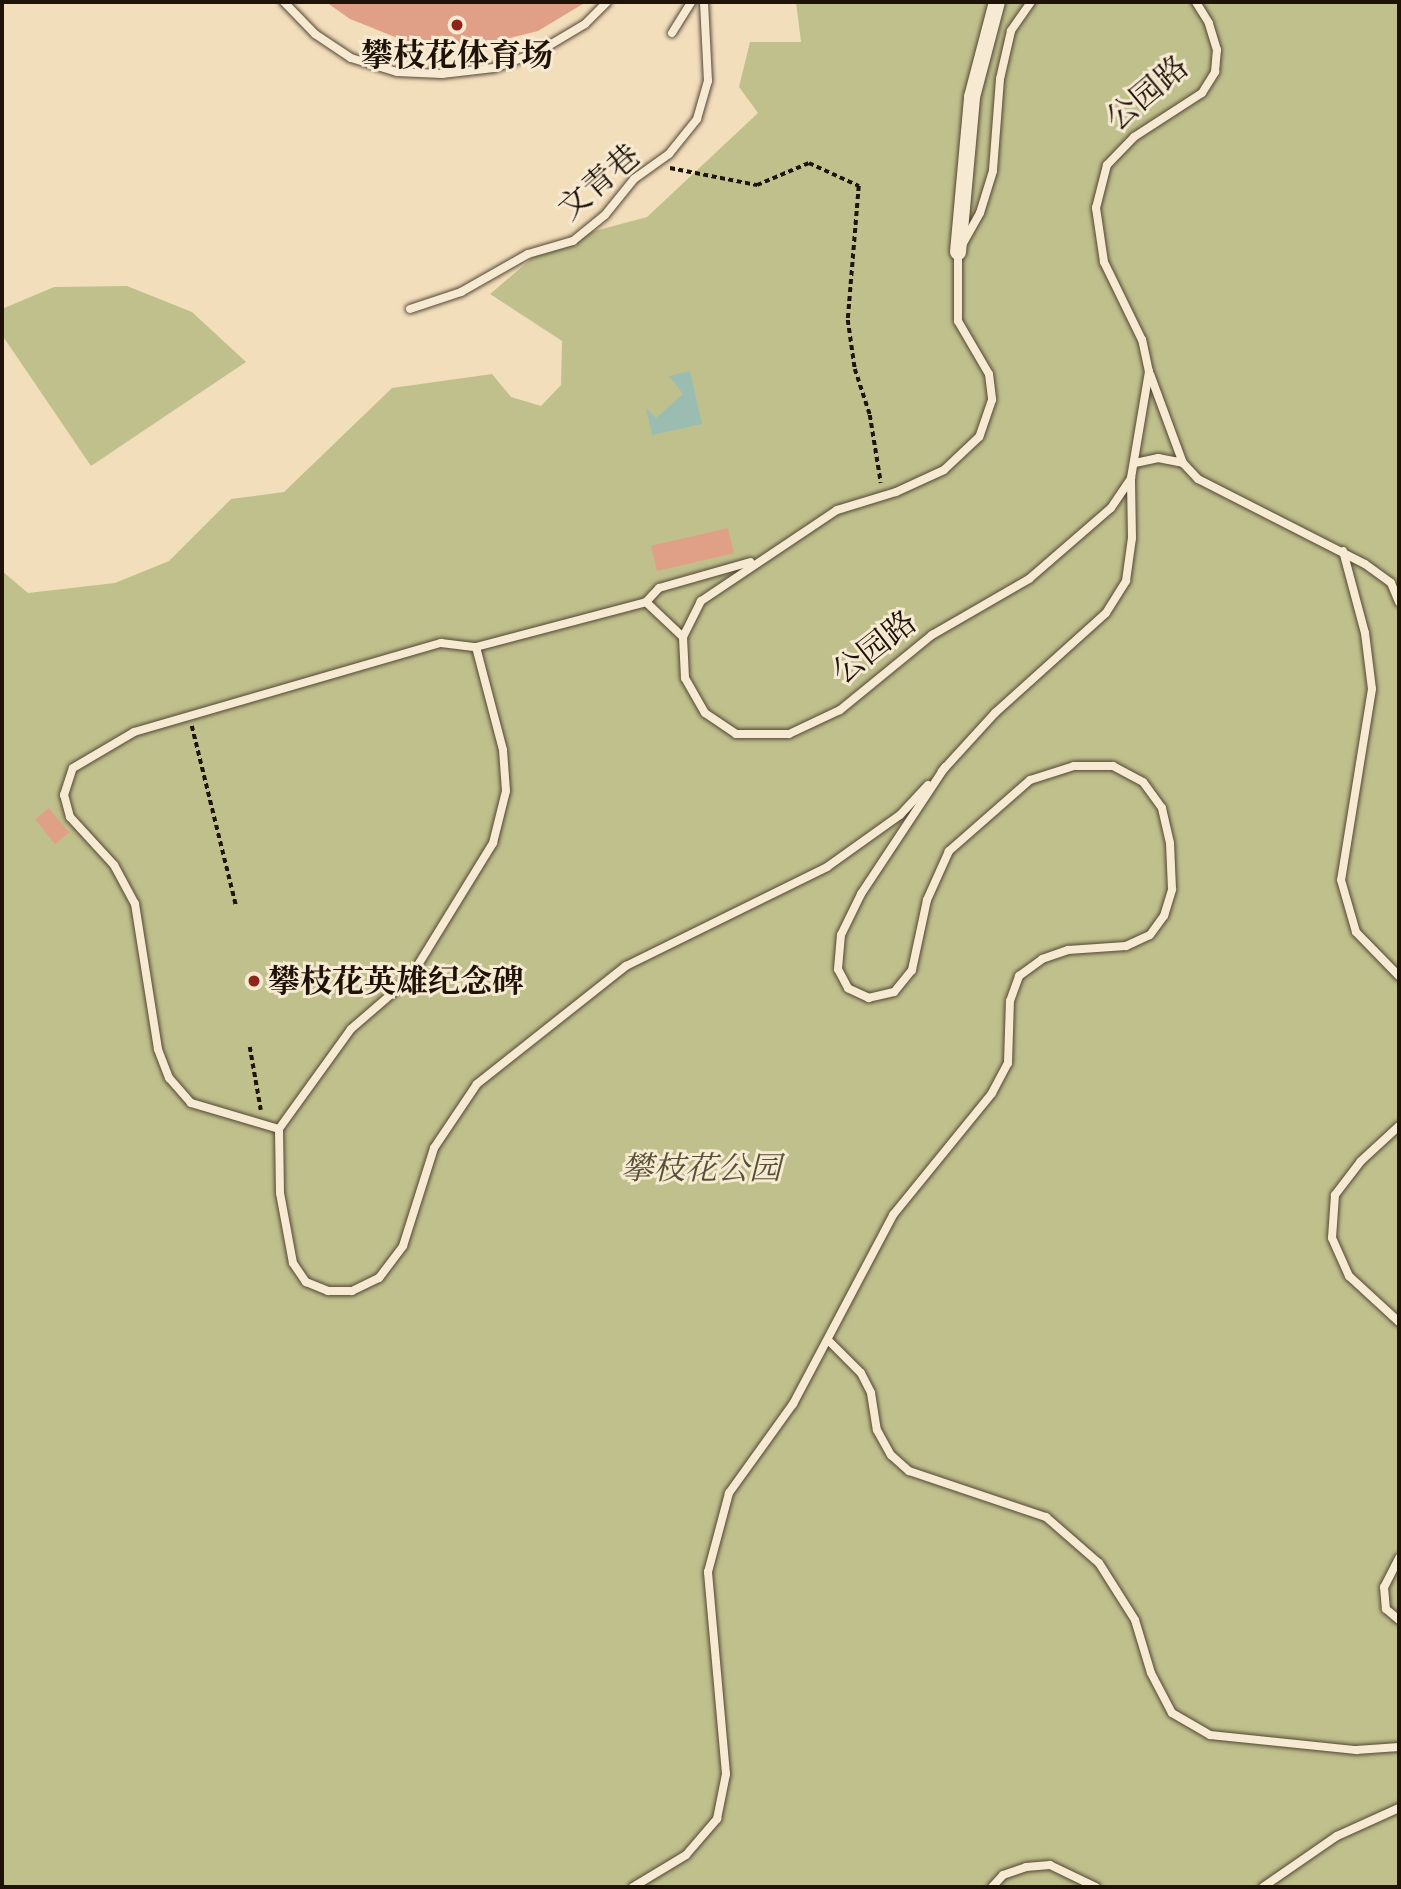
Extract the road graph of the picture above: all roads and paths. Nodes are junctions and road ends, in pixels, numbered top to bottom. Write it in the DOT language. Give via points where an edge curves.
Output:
graph roads {
  1 [pos="284,2"];
  2 [pos="607,2"];
  3 [pos="691,2"];
  4 [pos="704,2"];
  5 [pos="997,2"];
  6 [pos="1031,2"];
  7 [pos="1196,2"];
  8 [pos="672,33"];
  9 [pos="654,165"];
  10 [pos="958,252"];
  11 [pos="410,309"];
  12 [pos="1149,372"];
  13 [pos="1135,463"];
  14 [pos="1183,463"];
  15 [pos="1131,478"];
  16 [pos="883,496"];
  17 [pos="1343,551"];
  18 [pos="758,559"];
  19 [pos="646,602"];
  20 [pos="1399,602"];
  21 [pos="682,637"];
  22 [pos="476,647"];
  23 [pos="190,717"];
  24 [pos="945,767"];
  25 [pos="236,905"];
  26 [pos="1399,976"];
  27 [pos="250,1047"];
  28 [pos="264,1124"];
  29 [pos="1399,1126"];
  30 [pos="279,1129"];
  31 [pos="1399,1322"];
  32 [pos="828,1341"];
  33 [pos="1399,1558"];
  34 [pos="1399,1620"];
  35 [pos="1399,1747"];
  36 [pos="1399,1808"];
  37 [pos="634,1887"];
  38 [pos="992,1887"];
  39 [pos="1096,1887"];
  40 [pos="1263,1887"];
  1 -- 2 [label="lane" via="316,34 351,58 397,72 442,74 494,68 538,52 585,24"];
  3 -- 8 [label="lane"];
  4 -- 9 [label="lane, 文青巷" via="708,82 697,118 669,154"];
  5 -- 10 [label="street" via="972,97"];
  6 -- 10 [label="lane" via="1011,31 1000,79 993,172 981,213"];
  7 -- 12 [label="lane, 公园路" via="1215,41 1215,72 1202,93 1135,137 1107,165 1096,208 1104,262 1142,340"];
  9 -- 11 [label="lane, 文青巷" via="634,178 605,215 573,241 528,254 461,292"];
  9 -- 16 [label="path" via="757,186 809,163 859,186 848,320"];
  10 -- 16 [label="lane" via="958,321 989,374 992,400 979,437 944,470"];
  12 -- 13 [label="lane, 公园路"];
  12 -- 14 [label="lane"];
  13 -- 14 [label="lane" via="1158,458"];
  13 -- 15 [label="lane, 公园路"];
  14 -- 17 [label="lane" via="1198,479"];
  15 -- 21 [label="lane, 公园路" via="1111,508 1029,579 932,635 840,710 789,734 736,734 705,713 685,678"];
  15 -- 24 [label="lane" via="1132,538 1126,580 1106,613 995,713"];
  16 -- 18 [label="lane" via="837,510"];
  17 -- 20 [label="lane" via="1391,583"];
  17 -- 26 [label="lane" via="1365,633 1372,689 1341,880 1356,932"];
  18 -- 19 [label="lane" via="659,588"];
  18 -- 21 [label="lane" via="701,601"];
  19 -- 21 [label="lane"];
  19 -- 22 [label="lane"];
  22 -- 23 [label="lane" via="441,643"];
  22 -- 30 [label="lane" via="503,750 506,791 493,843 410,978 351,1029"];
  23 -- 25 [label="path"];
  23 -- 28 [label="lane" via="134,732 74,768 64,795 69,817 114,866 135,904 158,1049 169,1078 191,1103"];
  24 -- 30 [label="lane" via="900,815 827,867 626,966 477,1084 434,1148 402,1247 379,1278 352,1291 328,1291 306,1282 293,1262 280,1193"];
  24 -- 32 [label="lane" via="861,894 841,935 838,969 848,988 869,998 894,992 912,970 927,900 948,851 1030,780 1074,766 1113,766 1143,782 1162,808 1170,843 1172,889 1164,916 1150,935 1126,946 1068,950 1042,959 1019,976 1010,1001 1008,1063 998,1083 893,1215"];
  27 -- 28 [label="path"];
  28 -- 30 [label="lane"];
  29 -- 31 [label="lane" via="1361,1161 1335,1195 1332,1238 1349,1276"];
  32 -- 35 [label="lane" via="861,1373 871,1393 877,1430 891,1455 909,1471 1046,1517 1099,1563 1135,1620 1151,1673 1171,1713 1210,1735 1356,1750"];
  32 -- 37 [label="lane" via="793,1404 729,1493 708,1572 726,1774 717,1819 686,1855"];
  33 -- 34 [label="lane" via="1384,1587 1386,1609"];
  36 -- 40 [label="lane" via="1337,1836"];
  38 -- 39 [label="lane" via="1014,1871 1050,1865"];
}
